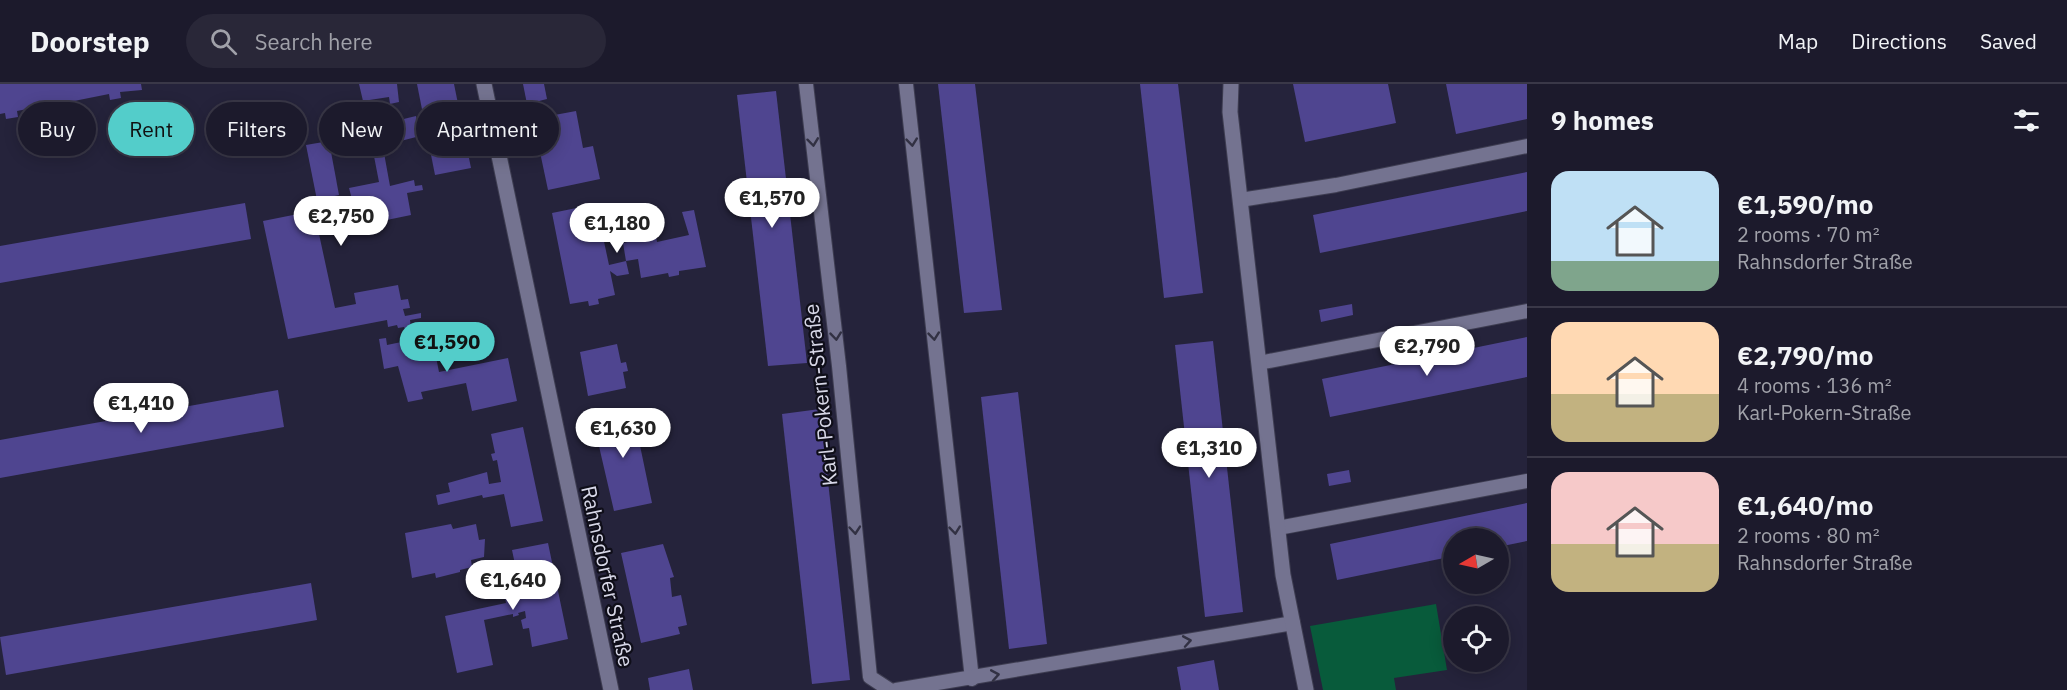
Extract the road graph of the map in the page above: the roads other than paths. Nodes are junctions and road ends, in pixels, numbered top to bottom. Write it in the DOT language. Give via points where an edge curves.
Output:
graph roads {
  1 [pos="484,84"];
  2 [pos="806,84"];
  3 [pos="906,84"];
  4 [pos="1231,84"];
  5 [pos="1527,146"];
  6 [pos="1240,200"];
  7 [pos="1527,311"];
  8 [pos="1259,363"];
  9 [pos="1527,481"];
  10 [pos="1278,528"];
  11 [pos="1293,623"];
  12 [pos="972,679"];
  13 [pos="610,690"];
  14 [pos="890,690"];
  15 [pos="896,690"];
  16 [pos="1306,690"];
  1 -- 13 [label="street, Rahnsdorfer Straße"];
  2 -- 14 [label="lane, Karl-Pokern-Straße, one-way" via="870,677"];
  3 -- 12 [label="lane, one-way"];
  4 -- 6 [label="street" via="1230,112"];
  5 -- 6 [label="lane" via="1336,185"];
  6 -- 8 [label="street"];
  7 -- 8 [label="lane"];
  8 -- 10 [label="street"];
  9 -- 10 [label="lane"];
  10 -- 11 [label="street"];
  12 -- 11 [label="lane, one-way"];
  11 -- 16 [label="street"];
  12 -- 15 [label="lane"];
}
